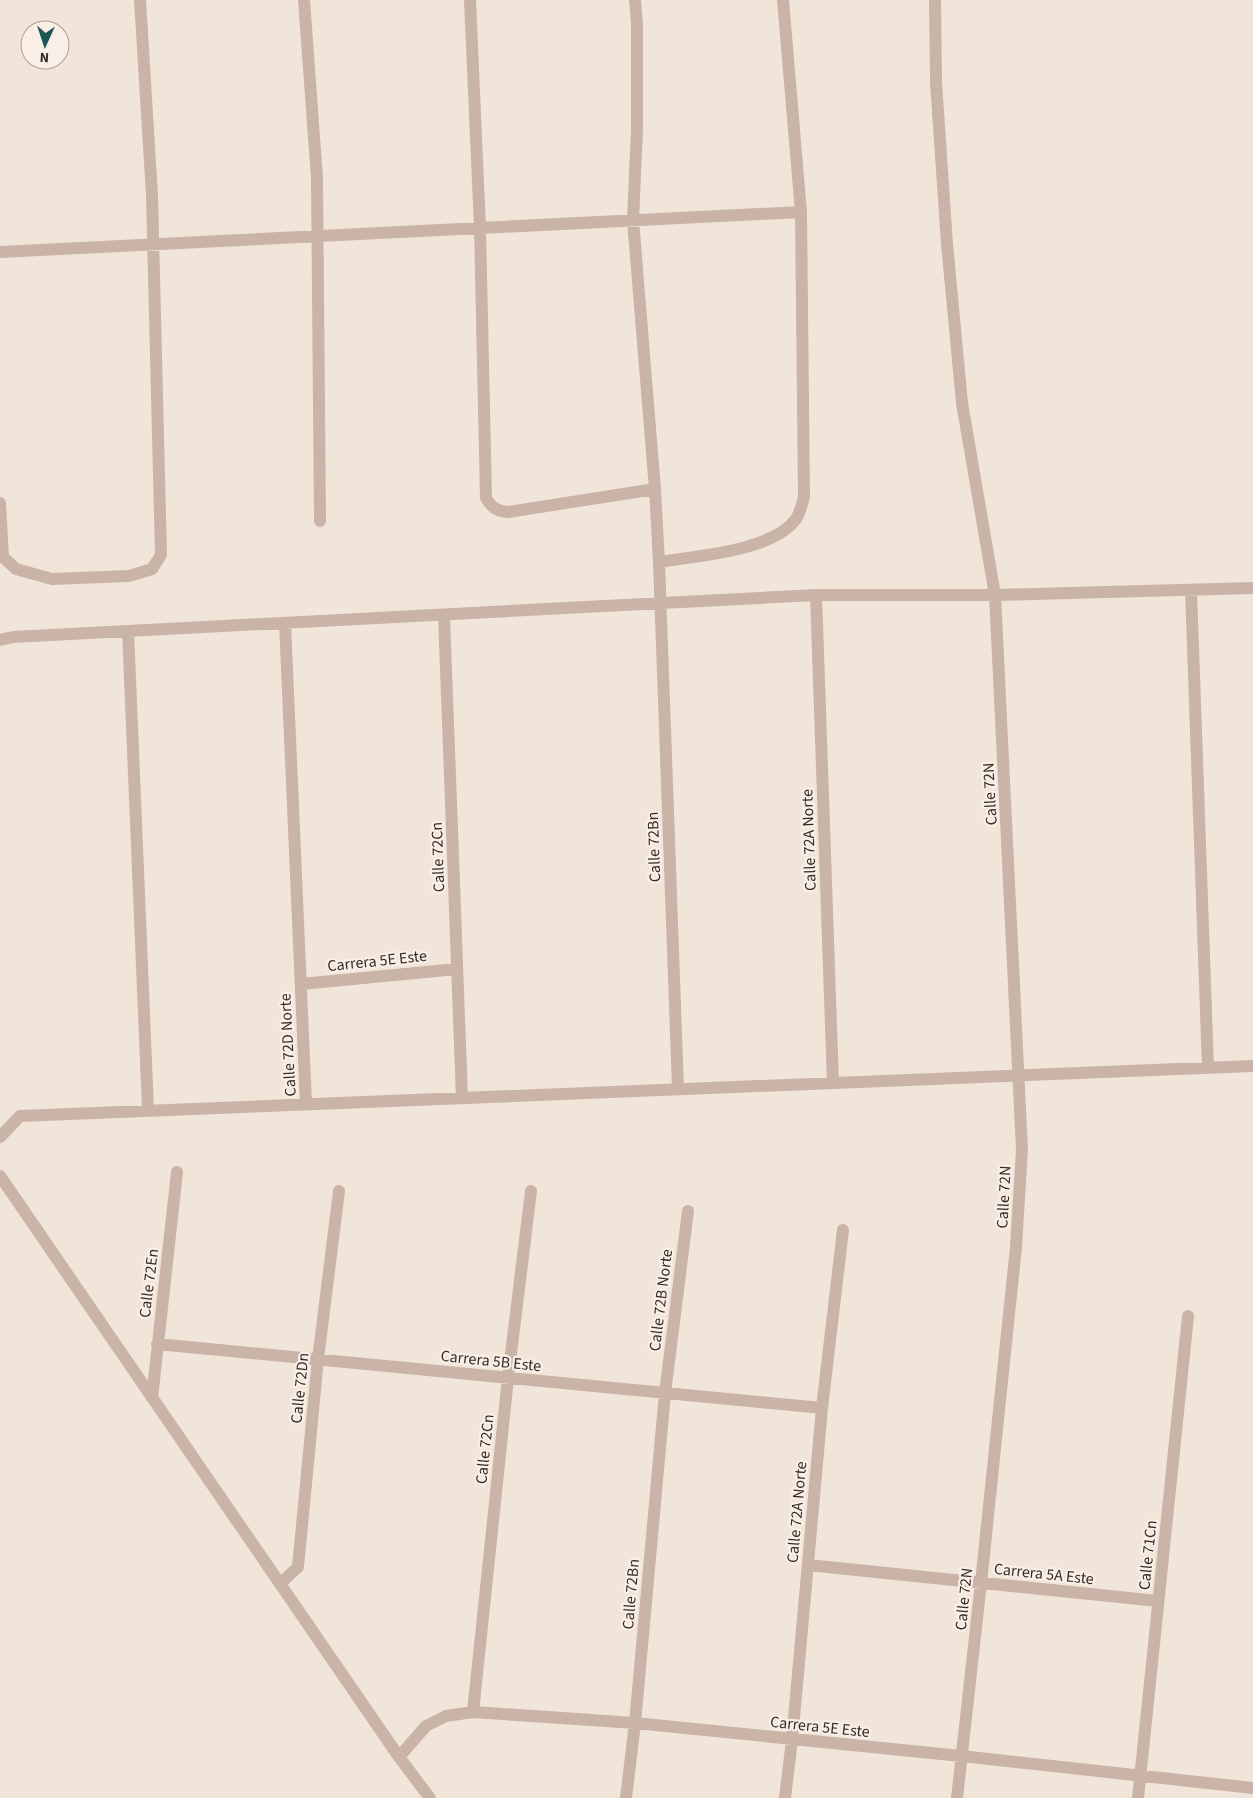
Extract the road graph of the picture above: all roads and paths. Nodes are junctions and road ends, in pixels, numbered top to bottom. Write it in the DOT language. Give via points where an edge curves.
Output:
graph roads {
  1 [pos="140,0"];
  2 [pos="304,0"];
  3 [pos="470,0"];
  4 [pos="635,0"];
  5 [pos="783,0"];
  6 [pos="935,0"];
  7 [pos="802,212"];
  8 [pos="633,220"];
  9 [pos="480,228"];
  10 [pos="317,236"];
  11 [pos="154,245"];
  12 [pos="0,252"];
  13 [pos="656,489"];
  14 [pos="0,503"];
  15 [pos="320,520"];
  16 [pos="659,562"];
  17 [pos="1253,588"];
  18 [pos="1191,590"];
  19 [pos="816,595"];
  20 [pos="995,595"];
  21 [pos="660,604"];
  22 [pos="444,615"];
  23 [pos="285,623"];
  24 [pos="128,631"];
  25 [pos="0,640"];
  26 [pos="457,968"];
  27 [pos="301,984"];
  28 [pos="1253,1066"];
  29 [pos="1208,1068"];
  30 [pos="1019,1075"];
  31 [pos="833,1083"];
  32 [pos="678,1089"];
  33 [pos="462,1098"];
  34 [pos="306,1104"];
  35 [pos="148,1110"];
  36 [pos="0,1137"];
  37 [pos="177,1172"];
  38 [pos="0,1176"];
  39 [pos="340,1191"];
  40 [pos="530,1191"];
  41 [pos="688,1211"];
  42 [pos="843,1230"];
  43 [pos="1188,1316"];
  44 [pos="157,1344"];
  45 [pos="318,1359"];
  46 [pos="508,1378"];
  47 [pos="665,1393"];
  48 [pos="152,1398"];
  49 [pos="822,1408"];
  50 [pos="808,1565"];
  51 [pos="281,1583"];
  52 [pos="982,1583"];
  53 [pos="1158,1601"];
  54 [pos="473,1712"];
  55 [pos="635,1723"];
  56 [pos="792,1740"];
  57 [pos="961,1756"];
  58 [pos="399,1757"];
  59 [pos="1140,1776"];
  60 [pos="1253,1788"];
  61 [pos="430,1798"];
  62 [pos="626,1798"];
  63 [pos="785,1798"];
  64 [pos="957,1798"];
  65 [pos="1138,1798"];
  1 -- 11 [label="street"];
  2 -- 10 [label="street" via="317,178"];
  3 -- 9 [label="street"];
  4 -- 8 [label="street, Calle 72Bn" via="637,129"];
  5 -- 7 [label="street"];
  6 -- 20 [label="street, Calle 72N" via="936,92 962,403"];
  7 -- 8 [label="street"];
  7 -- 16 [label="street" via="804,497 797,518 781,533 739,550"];
  8 -- 9 [label="street"];
  8 -- 13 [label="street, Calle 72Bn"];
  9 -- 10 [label="street"];
  9 -- 13 [label="street" via="486,498 491,506 508,512"];
  10 -- 11 [label="street"];
  10 -- 15 [label="street"];
  11 -- 12 [label="street"];
  11 -- 14 [label="street" via="161,555 152,569 129,576 52,579 16,569 3,557"];
  13 -- 16 [label="street, Calle 72Bn"];
  16 -- 21 [label="street, Calle 72Bn"];
  17 -- 18 [label="street"];
  18 -- 20 [label="street"];
  18 -- 29 [label="street"];
  19 -- 20 [label="street"];
  19 -- 21 [label="street"];
  19 -- 31 [label="street, Calle 72A Norte"];
  20 -- 30 [label="street, Calle 72N"];
  21 -- 22 [label="street"];
  21 -- 32 [label="street, Calle 72Bn"];
  22 -- 23 [label="street"];
  22 -- 26 [label="street, Calle 72Cn"];
  23 -- 24 [label="street"];
  23 -- 27 [label="street, Calle 72D Norte"];
  24 -- 25 [label="street"];
  24 -- 35 [label="street"];
  26 -- 27 [label="street, Carrera 5E Este"];
  26 -- 33 [label="street, Calle 72Cn"];
  27 -- 34 [label="street, Calle 72D Norte"];
  28 -- 29 [label="street"];
  29 -- 30 [label="street"];
  30 -- 31 [label="street"];
  30 -- 52 [label="street, Calle 72N" via="1022,1150 1016,1247"];
  31 -- 32 [label="street"];
  32 -- 33 [label="street"];
  33 -- 34 [label="street"];
  34 -- 35 [label="street"];
  35 -- 36 [label="street" via="20,1116"];
  37 -- 44 [label="street, Calle 72En"];
  38 -- 48 [label="street"];
  39 -- 45 [label="street, Calle 72Dn"];
  40 -- 46 [label="street, Calle 72Cn"];
  41 -- 47 [label="street, Calle 72B Norte"];
  42 -- 49 [label="street, Calle 72A Norte"];
  43 -- 53 [label="street, Calle 71Cn"];
  44 -- 45 [label="street, Carrera 5B Este"];
  44 -- 48 [label="street, Calle 72En"];
  45 -- 46 [label="street, Carrera 5B Este"];
  45 -- 51 [label="street, Calle 72Dn" via="298,1567"];
  46 -- 47 [label="street, Carrera 5B Este"];
  46 -- 54 [label="street, Calle 72Cn"];
  47 -- 49 [label="street, Carrera 5B Este"];
  47 -- 55 [label="street, Calle 72Bn"];
  48 -- 51 [label="street"];
  49 -- 50 [label="street, Calle 72A Norte"];
  50 -- 52 [label="street, Carrera 5A Este"];
  50 -- 56 [label="street, Calle 72A Norte"];
  51 -- 58 [label="street"];
  52 -- 53 [label="street, Carrera 5A Este"];
  52 -- 57 [label="street, Calle 72N"];
  53 -- 59 [label="street, Calle 71Cn"];
  54 -- 55 [label="street, Carrera 5E Este"];
  54 -- 58 [label="street, Carrera 5E Este" via="446,1716 426,1726"];
  55 -- 56 [label="street, Carrera 5E Este"];
  55 -- 62 [label="street, Calle 72Bn"];
  56 -- 57 [label="street, Carrera 5E Este"];
  56 -- 63 [label="street, Calle 72A Norte"];
  57 -- 59 [label="street, Carrera 5E Este"];
  57 -- 64 [label="street, Calle 72N"];
  58 -- 61 [label="street"];
  59 -- 60 [label="street, Carrera 5E Este"];
  59 -- 65 [label="street, Calle 71Cn"];
}
